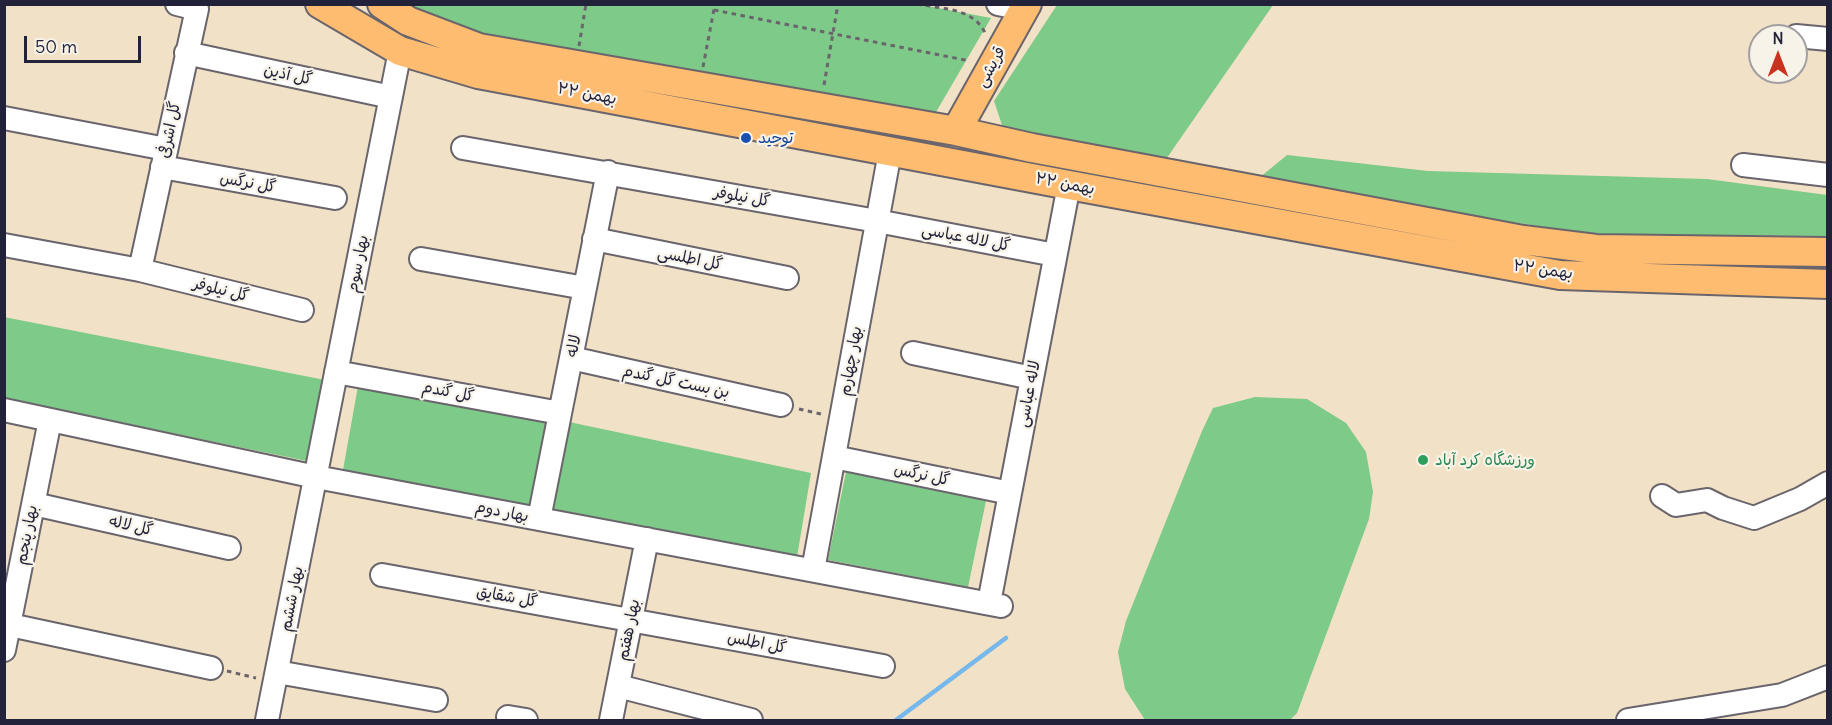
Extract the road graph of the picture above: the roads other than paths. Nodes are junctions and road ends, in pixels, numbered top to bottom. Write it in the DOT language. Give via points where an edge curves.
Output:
graph roads {
  1 [pos="177,4"];
  2 [pos="320,4"];
  3 [pos="382,4"];
  4 [pos="1016,6"];
  5 [pos="1808,37"];
  6 [pos="1827,39"];
  7 [pos="400,51"];
  8 [pos="186,53"];
  9 [pos="391,97"];
  10 [pos="4,118"];
  11 [pos="957,131"];
  12 [pos="463,148"];
  13 [pos="890,152"];
  14 [pos="164,158"];
  15 [pos="1743,165"];
  16 [pos="608,172"];
  17 [pos="1827,175"];
  18 [pos="1069,185"];
  19 [pos="335,198"];
  20 [pos="877,221"];
  21 [pos="594,240"];
  22 [pos="4,245"];
  23 [pos="1581,247"];
  24 [pos="1827,252"];
  25 [pos="1055,255"];
  26 [pos="421,259"];
  27 [pos="140,270"];
  28 [pos="1576,275"];
  29 [pos="786,278"];
  30 [pos="1827,284"];
  31 [pos="585,288"];
  32 [pos="302,310"];
  33 [pos="913,353"];
  34 [pos="571,358"];
  35 [pos="336,372"];
  36 [pos="1032,378"];
  37 [pos="781,405"];
  38 [pos="4,410"];
  39 [pos="560,413"];
  40 [pos="50,420"];
  41 [pos="834,457"];
  42 [pos="316,477"];
  43 [pos="1827,483"];
  44 [pos="1010,493"];
  45 [pos="1662,496"];
  46 [pos="34,504"];
  47 [pos="539,519"];
  48 [pos="647,539"];
  49 [pos="229,548"];
  50 [pos="813,570"];
  51 [pos="382,574"];
  52 [pos="995,605"];
  53 [pos="632,619"];
  54 [pos="6,642"];
  55 [pos="883,666"];
  56 [pos="212,668"];
  57 [pos="276,677"];
  58 [pos="1827,677"];
  59 [pos="618,686"];
  60 [pos="436,700"];
  61 [pos="267,720"];
  62 [pos="611,720"];
  63 [pos="751,720"];
  64 [pos="1628,720"];
  1 -- 8 [label="street, گل اشرفی" via="197,9"];
  2 -- 7 [label="main road, ۲۲ بهمن"];
  3 -- 11 [label="main road, ۲۲ بهمن" via="408,21 479,48"];
  4 -- 11 [label="main road, قریشی"];
  5 -- 6 [label="street"];
  7 -- 9 [label="street, بهار سوم"];
  7 -- 13 [label="main road, ۲۲ بهمن" via="478,74"];
  8 -- 9 [label="street, گل آذین"];
  8 -- 14 [label="street, گل اشرفی"];
  9 -- 35 [label="street, بهار سوم"];
  10 -- 14 [label="street, گل نرگس"];
  11 -- 23 [label="main road, ۲۲ بهمن" via="1500,236"];
  12 -- 16 [label="street, گل نیلوفر"];
  13 -- 18 [label="main road, ۲۲ بهمن"];
  13 -- 20 [label="street, بهار چهارم"];
  14 -- 19 [label="street, گل نرگس"];
  14 -- 27 [label="street, گل اشرفی"];
  15 -- 17 [label="street"];
  16 -- 20 [label="street, گل نیلوفر"];
  16 -- 21 [label="street, لاله"];
  18 -- 25 [label="street, لاله عباسی"];
  18 -- 28 [label="main road, ۲۲ بهمن"];
  20 -- 25 [label="street, گل لاله عباسی"];
  20 -- 41 [label="street, بهار چهارم"];
  21 -- 29 [label="street, گل اطلسی"];
  21 -- 31 [label="street, لاله"];
  22 -- 27 [label="street, گل نیلوفر"];
  23 -- 24 [label="main road, ۲۲ بهمن"];
  23 -- 28 [label="main road"];
  25 -- 36 [label="street, لاله عباسی"];
  26 -- 31 [label="street"];
  27 -- 32 [label="street, گل نیلوفر"];
  28 -- 30 [label="main road, ۲۲ بهمن"];
  31 -- 34 [label="street, لاله"];
  33 -- 36 [label="street"];
  34 -- 37 [label="street, بن بست گل گندم"];
  34 -- 39 [label="street, لاله"];
  35 -- 39 [label="street, گل گندم"];
  35 -- 42 [label="street, بهار سوم"];
  36 -- 44 [label="street, لاله عباسی"];
  38 -- 40 [label="street, بهار دوم"];
  39 -- 47 [label="street, لاله"];
  40 -- 42 [label="street, بهار دوم"];
  40 -- 46 [label="street, بهار پنجم"];
  41 -- 44 [label="street, گل نرگس"];
  41 -- 50 [label="street, بهار چهارم"];
  42 -- 47 [label="street, بهار دوم"];
  42 -- 57 [label="street, بهار ششم"];
  43 -- 45 [label="street" via="1755,518 1707,500 1676,505"];
  44 -- 52 [label="street, لاله عباسی"];
  46 -- 49 [label="street, گل لاله"];
  46 -- 54 [label="street, بهار پنجم"];
  47 -- 48 [label="street, بهار دوم"];
  48 -- 50 [label="street, بهار دوم"];
  48 -- 53 [label="street, بهار هفتم"];
  50 -- 52 [label="street, بهار دوم"];
  51 -- 53 [label="street, گل شقایق"];
  53 -- 55 [label="street, گل اطلس"];
  53 -- 59 [label="street, بهار هفتم"];
  54 -- 56 [label="street"];
  57 -- 60 [label="street"];
  57 -- 61 [label="street, بهار ششم"];
  58 -- 64 [label="street" via="1782,695"];
  59 -- 62 [label="street, بهار هفتم"];
  59 -- 63 [label="street"];
}
